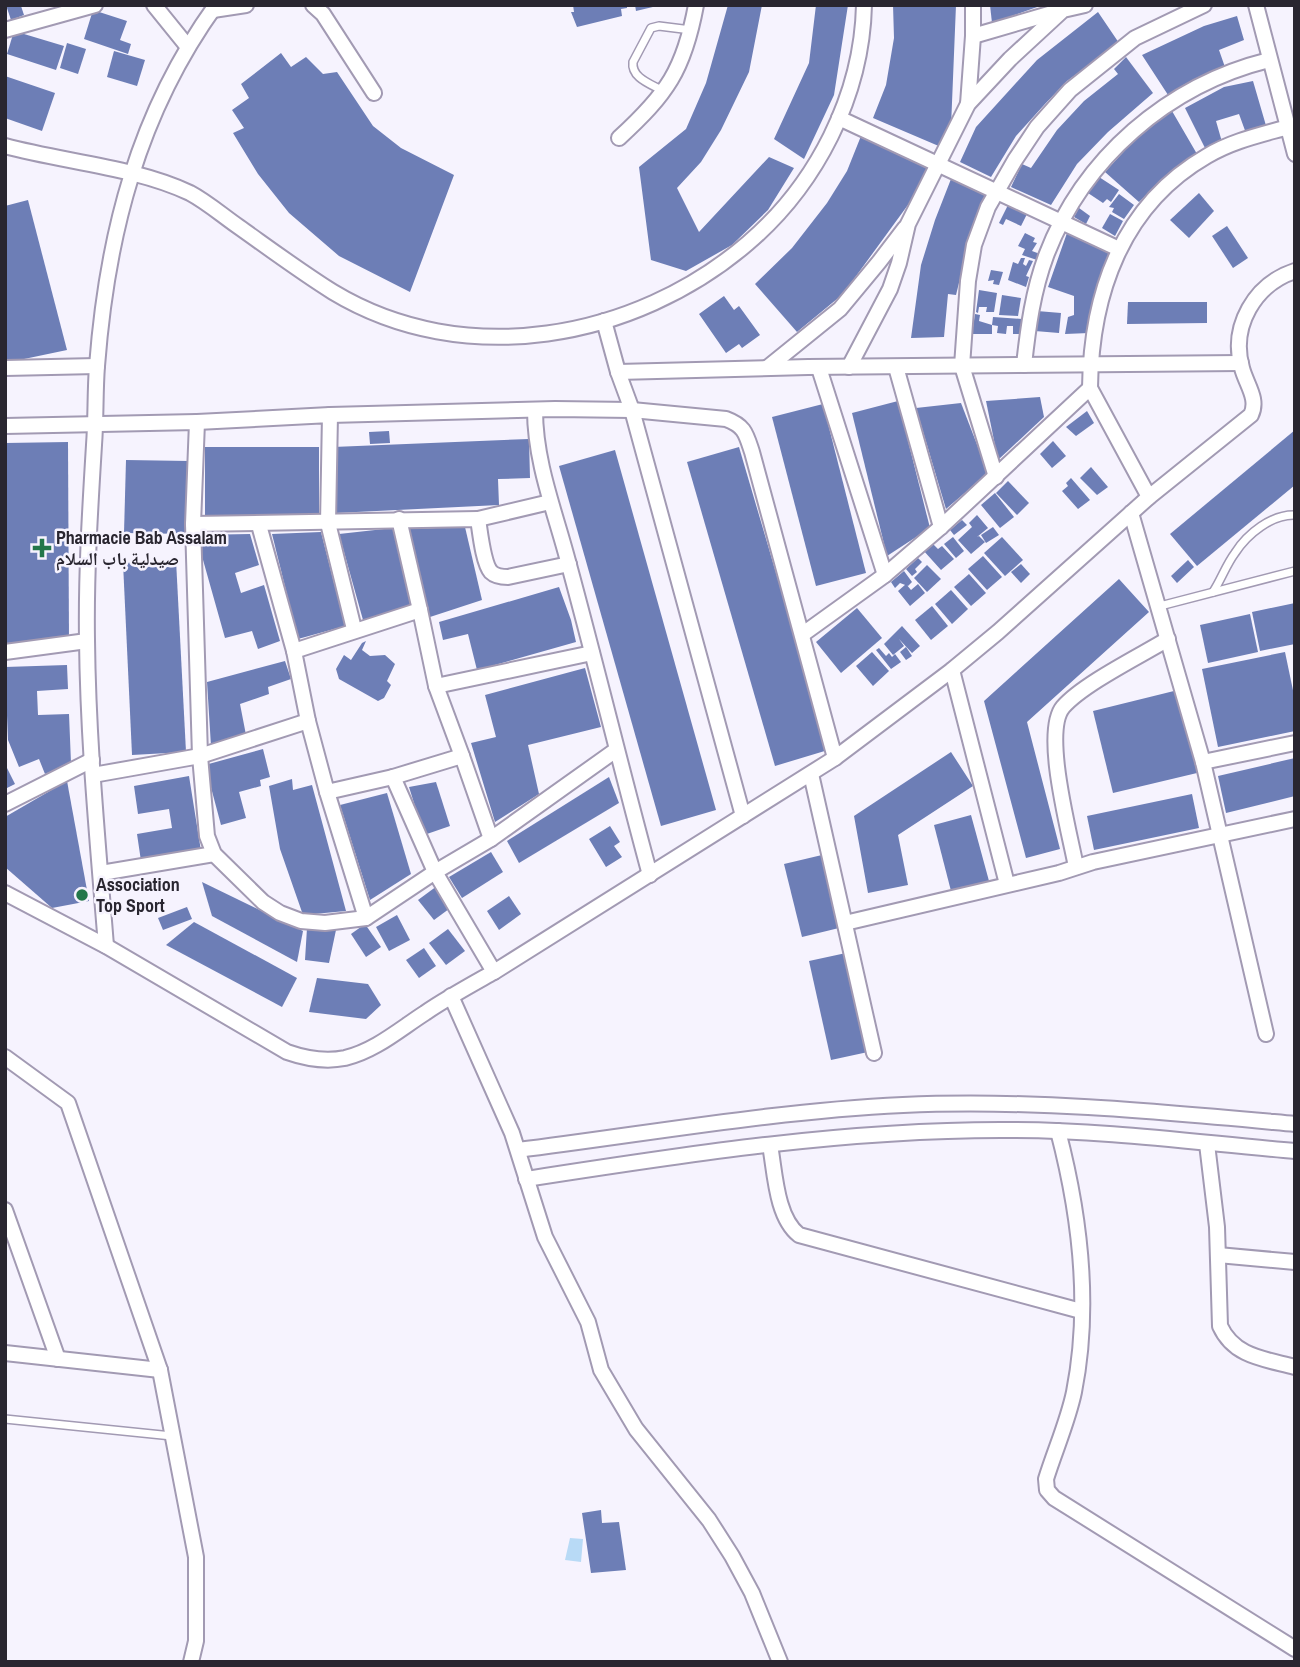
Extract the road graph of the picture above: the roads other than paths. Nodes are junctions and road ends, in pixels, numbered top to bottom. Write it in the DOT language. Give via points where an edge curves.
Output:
graph roads {
  1 [pos="95,5"];
  2 [pos="153,5"];
  3 [pos="162,5"];
  4 [pos="246,5"];
  5 [pos="313,5"];
  6 [pos="696,5"];
  7 [pos="864,5"];
  8 [pos="973,5"];
  9 [pos="1085,5"];
  10 [pos="1204,5"];
  11 [pos="1256,5"];
  12 [pos="215,8"];
  13 [pos="1063,10"];
  14 [pos="167,22"];
  15 [pos="5,30"];
  16 [pos="692,30"];
  17 [pos="973,36"];
  18 [pos="188,47"];
  19 [pos="1269,60"];
  20 [pos="665,92"];
  21 [pos="374,93"];
  22 [pos="968,104"];
  23 [pos="839,118"];
  24 [pos="1291,127"];
  25 [pos="619,138"];
  26 [pos="5,146"];
  27 [pos="1295,154"];
  28 [pos="937,162"];
  29 [pos="131,174"];
  30 [pos="997,190"];
  31 [pos="1061,222"];
  32 [pos="908,224"];
  33 [pos="1119,249"];
  34 [pos="1295,271"];
  35 [pos="604,321"];
  36 [pos="1241,363"];
  37 [pos="1090,364"];
  38 [pos="1024,365"];
  39 [pos="97,366"];
  40 [pos="962,366"];
  41 [pos="896,367"];
  42 [pos="767,368"];
  43 [pos="819,368"];
  44 [pos="849,368"];
  45 [pos="5,369"];
  46 [pos="618,372"];
  47 [pos="1090,388"];
  48 [pos="535,410"];
  49 [pos="632,410"];
  50 [pos="330,415"];
  51 [pos="197,422"];
  52 [pos="96,424"];
  53 [pos="5,426"];
  54 [pos="996,477"];
  55 [pos="1149,496"];
  56 [pos="550,502"];
  57 [pos="1131,513"];
  58 [pos="1295,514"];
  59 [pos="399,519"];
  60 [pos="478,519"];
  61 [pos="328,523"];
  62 [pos="193,524"];
  63 [pos="259,525"];
  64 [pos="942,527"];
  65 [pos="569,564"];
  66 [pos="1295,570"];
  67 [pos="886,575"];
  68 [pos="1212,593"];
  69 [pos="1160,606"];
  70 [pos="420,610"];
  71 [pos="354,629"];
  72 [pos="803,634"];
  73 [pos="1168,639"];
  74 [pos="87,641"];
  75 [pos="294,651"];
  76 [pos="5,652"];
  77 [pos="592,653"];
  78 [pos="952,670"];
  79 [pos="436,686"];
  80 [pos="308,721"];
  81 [pos="1295,743"];
  82 [pos="616,750"];
  83 [pos="200,756"];
  84 [pos="462,756"];
  85 [pos="835,758"];
  86 [pos="1203,762"];
  87 [pos="92,768"];
  88 [pos="811,774"];
  89 [pos="393,777"];
  90 [pos="327,792"];
  91 [pos="5,804"];
  92 [pos="743,816"];
  93 [pos="1295,819"];
  94 [pos="1219,836"];
  95 [pos="491,839"];
  96 [pos="214,855"];
  97 [pos="1076,867"];
  98 [pos="435,872"];
  99 [pos="100,873"];
  100 [pos="650,875"];
  101 [pos="1007,884"];
  102 [pos="5,893"];
  103 [pos="366,918"];
  104 [pos="845,923"];
  105 [pos="106,946"];
  106 [pos="494,972"];
  107 [pos="451,996"];
  108 [pos="1266,1034"];
  109 [pos="874,1053"];
  110 [pos="5,1057"];
  111 [pos="1295,1124"];
  112 [pos="1058,1130"];
  113 [pos="1207,1144"];
  114 [pos="770,1145"];
  115 [pos="518,1150"];
  116 [pos="1295,1151"];
  117 [pos="526,1179"];
  118 [pos="5,1210"];
  119 [pos="1218,1255"];
  120 [pos="1295,1262"];
  121 [pos="1081,1311"];
  122 [pos="5,1353"];
  123 [pos="58,1359"];
  124 [pos="1295,1367"];
  125 [pos="160,1370"];
  126 [pos="5,1419"];
  127 [pos="174,1436"];
  128 [pos="1295,1649"];
  129 [pos="191,1662"];
  130 [pos="780,1662"];
  1 -- 15 [label="street"];
  2 -- 14 [label="street"];
  3 -- 14 [label="street"];
  4 -- 12 [label="street"];
  5 -- 21 [label="street"];
  6 -- 16 [label="street"];
  7 -- 23 [label="street" via="858,56"];
  8 -- 17 [label="street"];
  9 -- 13 [label="street"];
  10 -- 30 [label="street" via="1135,38 1070,90 1037,127"];
  11 -- 19 [label="street"];
  12 -- 18 [label="street"];
  13 -- 17 [label="street"];
  13 -- 22 [label="street"];
  14 -- 18 [label="street"];
  16 -- 20 [label="street"];
  16 -- 20 [label="lane" via="651,28 634,62 635,75"];
  17 -- 22 [label="street"];
  18 -- 29 [label="street" via="150,120"];
  19 -- 24 [label="street"];
  19 -- 31 [label="street" via="1208,82 1162,107 1127,134 1092,173"];
  20 -- 25 [label="street"];
  22 -- 28 [label="street"];
  23 -- 28 [label="street"];
  23 -- 35 [label="street" via="809,176 765,229 699,279 667,297"];
  24 -- 27 [label="street"];
  24 -- 33 [label="street" via="1233,143 1184,171 1137,217"];
  26 -- 29 [label="street"];
  28 -- 30 [label="street"];
  28 -- 32 [label="street"];
  29 -- 35 [label="street" via="190,194 333,292 382,317 442,333 502,337 579,329"];
  29 -- 39 [label="street" via="108,271"];
  30 -- 31 [label="street"];
  30 -- 40 [label="street" via="974,244"];
  31 -- 33 [label="street"];
  31 -- 38 [label="street" via="1036,289"];
  32 -- 42 [label="street" via="840,309"];
  32 -- 44 [label="street" via="890,289"];
  33 -- 37 [label="street" via="1104,287"];
  34 -- 36 [label="street" via="1263,289 1247,311 1239,337"];
  35 -- 46 [label="street"];
  36 -- 37 [label="street"];
  36 -- 55 [label="street" via="1254,398 1251,415"];
  37 -- 38 [label="street"];
  37 -- 47 [label="street"];
  38 -- 40 [label="street"];
  39 -- 45 [label="street"];
  39 -- 52 [label="street"];
  40 -- 41 [label="street"];
  40 -- 54 [label="street"];
  41 -- 44 [label="street"];
  41 -- 64 [label="street"];
  42 -- 43 [label="street"];
  42 -- 46 [label="street"];
  43 -- 44 [label="street"];
  43 -- 67 [label="street"];
  46 -- 49 [label="street"];
  47 -- 54 [label="street"];
  47 -- 55 [label="street"];
  48 -- 49 [label="street"];
  48 -- 50 [label="street"];
  48 -- 56 [label="street" via="535,438"];
  49 -- 72 [label="street" via="726,419 746,432"];
  49 -- 92 [label="street"];
  50 -- 51 [label="street"];
  50 -- 61 [label="street"];
  51 -- 52 [label="street"];
  51 -- 62 [label="street"];
  52 -- 53 [label="street"];
  52 -- 74 [label="street"];
  54 -- 64 [label="street"];
  55 -- 57 [label="street"];
  56 -- 60 [label="street"];
  56 -- 65 [label="street"];
  57 -- 69 [label="street"];
  57 -- 78 [label="street"];
  58 -- 68 [label="lane" via="1268,522 1249,536"];
  59 -- 60 [label="street"];
  59 -- 61 [label="street"];
  59 -- 70 [label="street"];
  60 -- 65 [label="street" via="487,565 498,576"];
  61 -- 63 [label="street"];
  61 -- 71 [label="street"];
  62 -- 63 [label="street"];
  62 -- 83 [label="street"];
  63 -- 75 [label="street"];
  64 -- 67 [label="street"];
  65 -- 77 [label="street"];
  66 -- 68 [label="lane"];
  67 -- 72 [label="street"];
  68 -- 69 [label="lane"];
  69 -- 73 [label="street"];
  70 -- 71 [label="street"];
  70 -- 79 [label="street"];
  71 -- 75 [label="street"];
  72 -- 85 [label="street"];
  73 -- 86 [label="street"];
  73 -- 97 [label="street" via="1080,692 1062,709 1055,726 1055,753"];
  74 -- 76 [label="street"];
  74 -- 87 [label="street"];
  75 -- 80 [label="street"];
  77 -- 79 [label="street"];
  77 -- 82 [label="street"];
  78 -- 85 [label="street"];
  78 -- 101 [label="street"];
  79 -- 84 [label="street"];
  80 -- 83 [label="street"];
  80 -- 90 [label="street"];
  81 -- 86 [label="street"];
  82 -- 95 [label="street"];
  82 -- 100 [label="street"];
  83 -- 87 [label="street"];
  83 -- 96 [label="street" via="207,836"];
  84 -- 89 [label="street"];
  84 -- 95 [label="street"];
  85 -- 88 [label="street"];
  86 -- 94 [label="street"];
  87 -- 91 [label="street"];
  87 -- 99 [label="street"];
  88 -- 92 [label="street"];
  88 -- 104 [label="street"];
  89 -- 90 [label="street"];
  89 -- 98 [label="street"];
  90 -- 103 [label="street"];
  92 -- 100 [label="street"];
  93 -- 94 [label="street"];
  94 -- 97 [label="street"];
  94 -- 108 [label="street"];
  95 -- 98 [label="street"];
  96 -- 99 [label="street"];
  96 -- 103 [label="street" via="280,913 325,923"];
  97 -- 101 [label="street"];
  98 -- 103 [label="street"];
  98 -- 106 [label="street"];
  99 -- 105 [label="street"];
  100 -- 106 [label="street"];
  101 -- 104 [label="street"];
  102 -- 105 [label="street"];
  104 -- 109 [label="street"];
  105 -- 107 [label="street" via="274,1045 316,1060 346,1058 373,1047"];
  106 -- 107 [label="street"];
  107 -- 115 [label="street"];
  110 -- 125 [label="street" via="68,1103"];
  111 -- 115 [label="street" via="1064,1105 902,1105 795,1113"];
  112 -- 113 [label="street"];
  112 -- 114 [label="street" via="914,1132"];
  112 -- 121 [label="street" via="1078,1237"];
  113 -- 116 [label="street"];
  113 -- 119 [label="street"];
  114 -- 117 [label="street"];
  114 -- 121 [label="street" via="783,1212 799,1235"];
  115 -- 117 [label="street"];
  117 -- 130 [label="street" via="538,1220 588,1322 611,1390 732,1556"];
  118 -- 123 [label="street"];
  119 -- 120 [label="street"];
  119 -- 124 [label="street" via="1219,1315 1225,1336 1241,1351"];
  121 -- 128 [label="street" via="1073,1394 1046,1479 1048,1490"];
  122 -- 123 [label="street"];
  123 -- 125 [label="street"];
  125 -- 127 [label="street"];
  126 -- 127 [label="lane"];
  127 -- 129 [label="street" via="195,1557 196,1641"];
}
